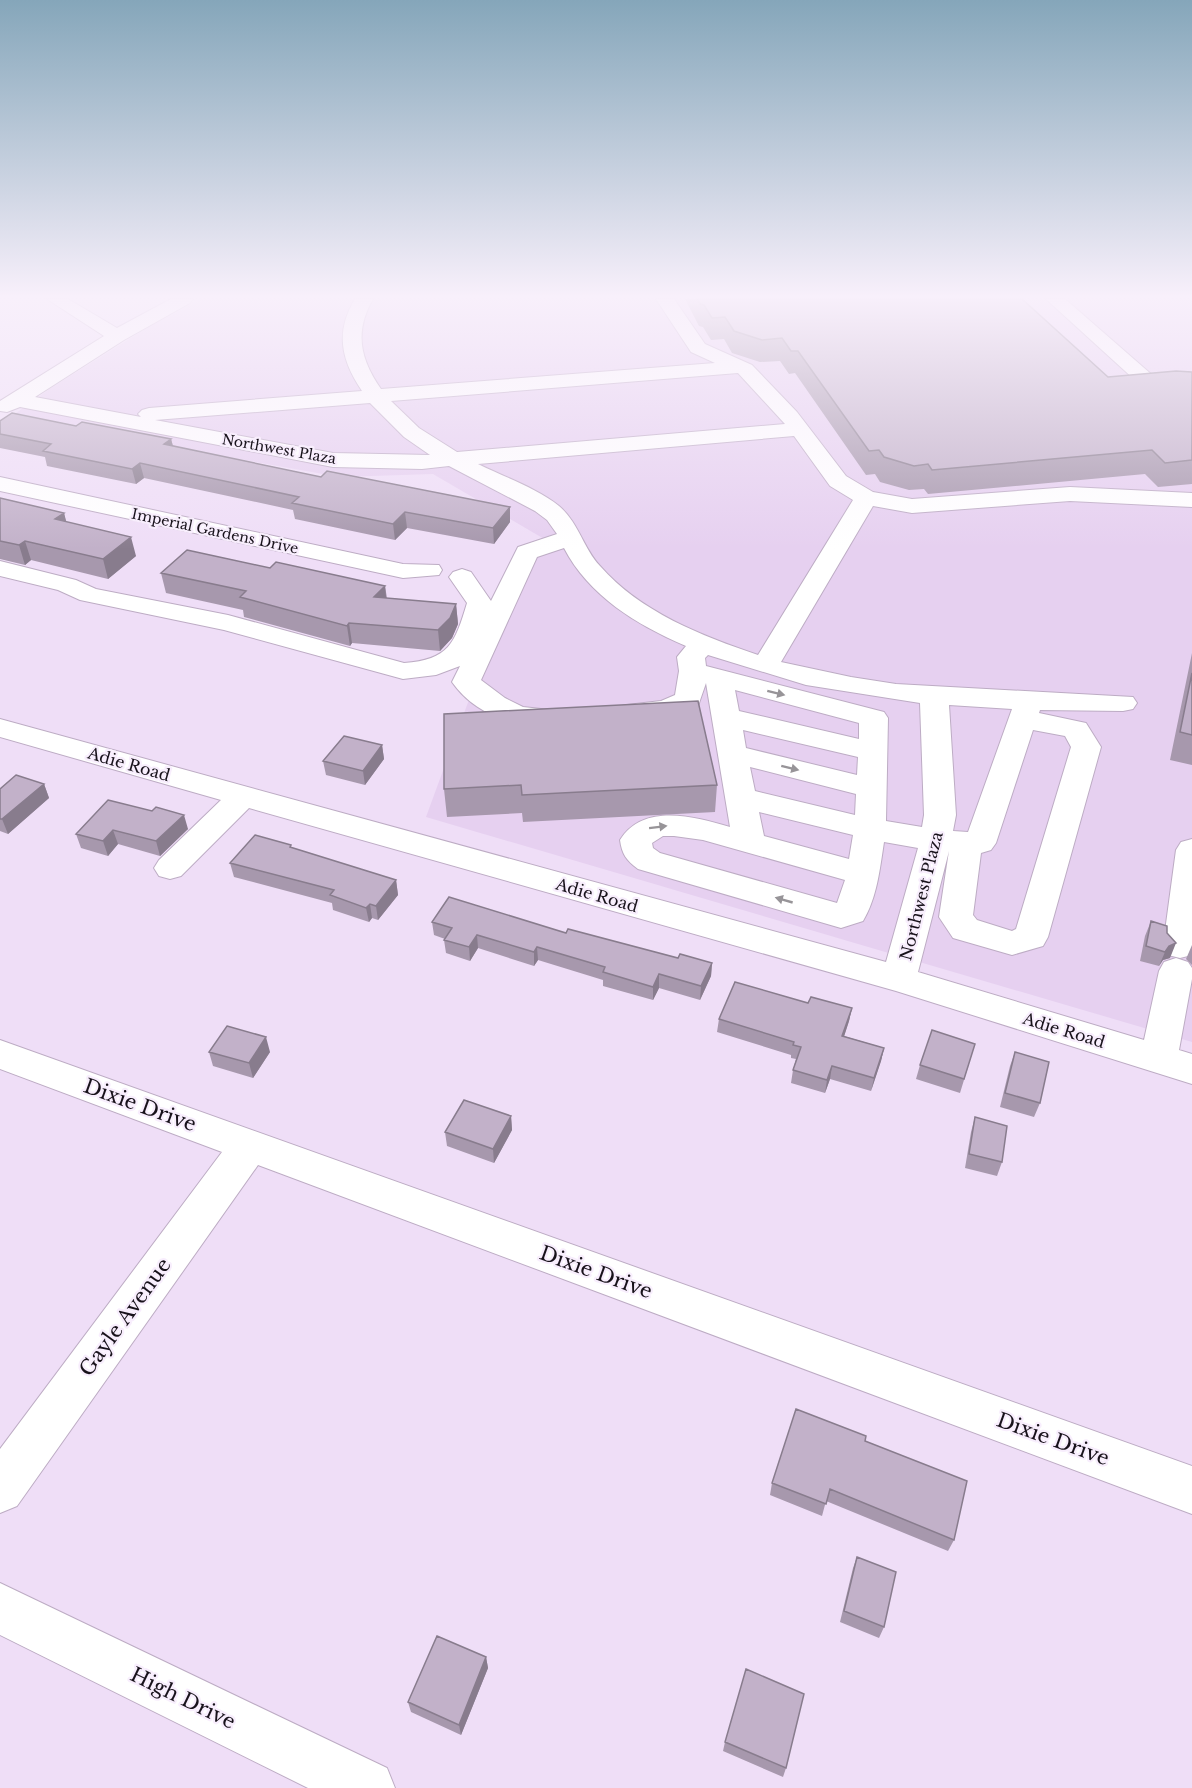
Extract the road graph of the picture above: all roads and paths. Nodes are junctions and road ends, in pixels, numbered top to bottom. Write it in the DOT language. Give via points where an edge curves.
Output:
graph roads {
  1 [pos="44,382"];
  2 [pos="365,382"];
  3 [pos="545,382"];
  4 [pos="757,382"];
  5 [pos="1149,382"];
  6 [pos="1192,387"];
  7 [pos="373,396"];
  8 [pos="8,405"];
  9 [pos="106,417"];
  10 [pos="805,426"];
  11 [pos="453,459"];
  12 [pos="0,484"];
  13 [pos="866,498"];
  14 [pos="1192,500"];
  15 [pos="570,537"];
  16 [pos="0,568"];
  17 [pos="704,644"];
  18 [pos="765,666"];
  19 [pos="706,675"];
  20 [pos="934,696"];
  21 [pos="1123,703"];
  22 [pos="1026,710"];
  23 [pos="606,713"];
  24 [pos="571,715"];
  25 [pos="726,717"];
  26 [pos="0,728"];
  27 [pos="873,751"];
  28 [pos="733,754"];
  29 [pos="871,788"];
  30 [pos="243,796"];
  31 [pos="741,798"];
  32 [pos="870,829"];
  33 [pos="951,842"];
  34 [pos="749,843"];
  35 [pos="1192,850"];
  36 [pos="170,868"];
  37 [pos="863,874"];
  38 [pos="1183,947"];
  39 [pos="899,979"];
  40 [pos="0,1054"];
  41 [pos="1159,1059"];
  42 [pos="1192,1069"];
  43 [pos="250,1145"];
  44 [pos="0,1489"];
  45 [pos="1192,1490"];
  46 [pos="0,1608"];
  47 [pos="367,1788"];
  1 -- 8 [label="street"];
  2 -- 7 [label="street"];
  3 -- 7 [label="street, Northwest Plaza"];
  4 -- 10 [label="street"];
  5 -- 6 [label="street" via="1154,387"];
  7 -- 9 [label="street, Northwest Plaza"];
  7 -- 11 [label="street" via="406,429"];
  8 -- 9 [label="street, Northwest Plaza"];
  9 -- 11 [label="street, Northwest Plaza" via="333,460 375,463"];
  10 -- 11 [label="street, Northwest Plaza"];
  10 -- 13 [label="street" via="838,481"];
  11 -- 15 [label="street" via="543,506 557,517"];
  12 -- 16 [label="street, Imperial Gardens Drive" via="403,571 430,570 439,562 457,561 468,568 462,577 480,603 465,648 442,667 403,671 228,623 89,595 68,585"];
  13 -- 14 [label="street" via="912,506 1070,494"];
  13 -- 18 [label="street"];
  15 -- 17 [label="street" via="582,561 608,588 642,612"];
  15 -- 24 [label="street" via="527,552 466,682 500,710 535,718"];
  17 -- 18 [label="street"];
  17 -- 19 [label="street" via="691,657"];
  18 -- 20 [label="street" via="842,685"];
  19 -- 23 [label="street" via="688,700 665,709"];
  19 -- 25 [label="street"];
  19 -- 27 [label="street, one-way" via="874,718"];
  20 -- 22 [label="street"];
  20 -- 33 [label="street, Northwest Plaza" via="941,792"];
  21 -- 22 [label="street"];
  22 -- 33 [label="street" via="980,843"];
  22 -- 33 [label="street" via="1076,729 1086,747 1031,937 1012,943 964,929 956,917"];
  25 -- 27 [label="street"];
  25 -- 28 [label="street"];
  26 -- 30 [label="street, Adie Road"];
  27 -- 29 [label="street"];
  28 -- 29 [label="street, one-way"];
  28 -- 31 [label="street"];
  29 -- 32 [label="street"];
  30 -- 36 [label="street"];
  30 -- 39 [label="street, Adie Road"];
  31 -- 32 [label="street"];
  31 -- 34 [label="street"];
  32 -- 33 [label="street"];
  32 -- 37 [label="street"];
  33 -- 39 [label="street, Northwest Plaza"];
  34 -- 37 [label="street"];
  37 -- 34 [label="street, one-way" via="851,913 841,916 650,861 638,853 636,840 644,829 658,825 687,827"];
  35 -- 38 [label="street"];
  38 -- 41 [label="street"];
  39 -- 41 [label="street, Adie Road"];
  40 -- 43 [label="street, Dixie Drive"];
  41 -- 42 [label="street, Adie Road"];
  43 -- 44 [label="street, Gayle Avenue"];
  43 -- 45 [label="street, Dixie Drive"];
  46 -- 47 [label="street, High Drive"];
}
